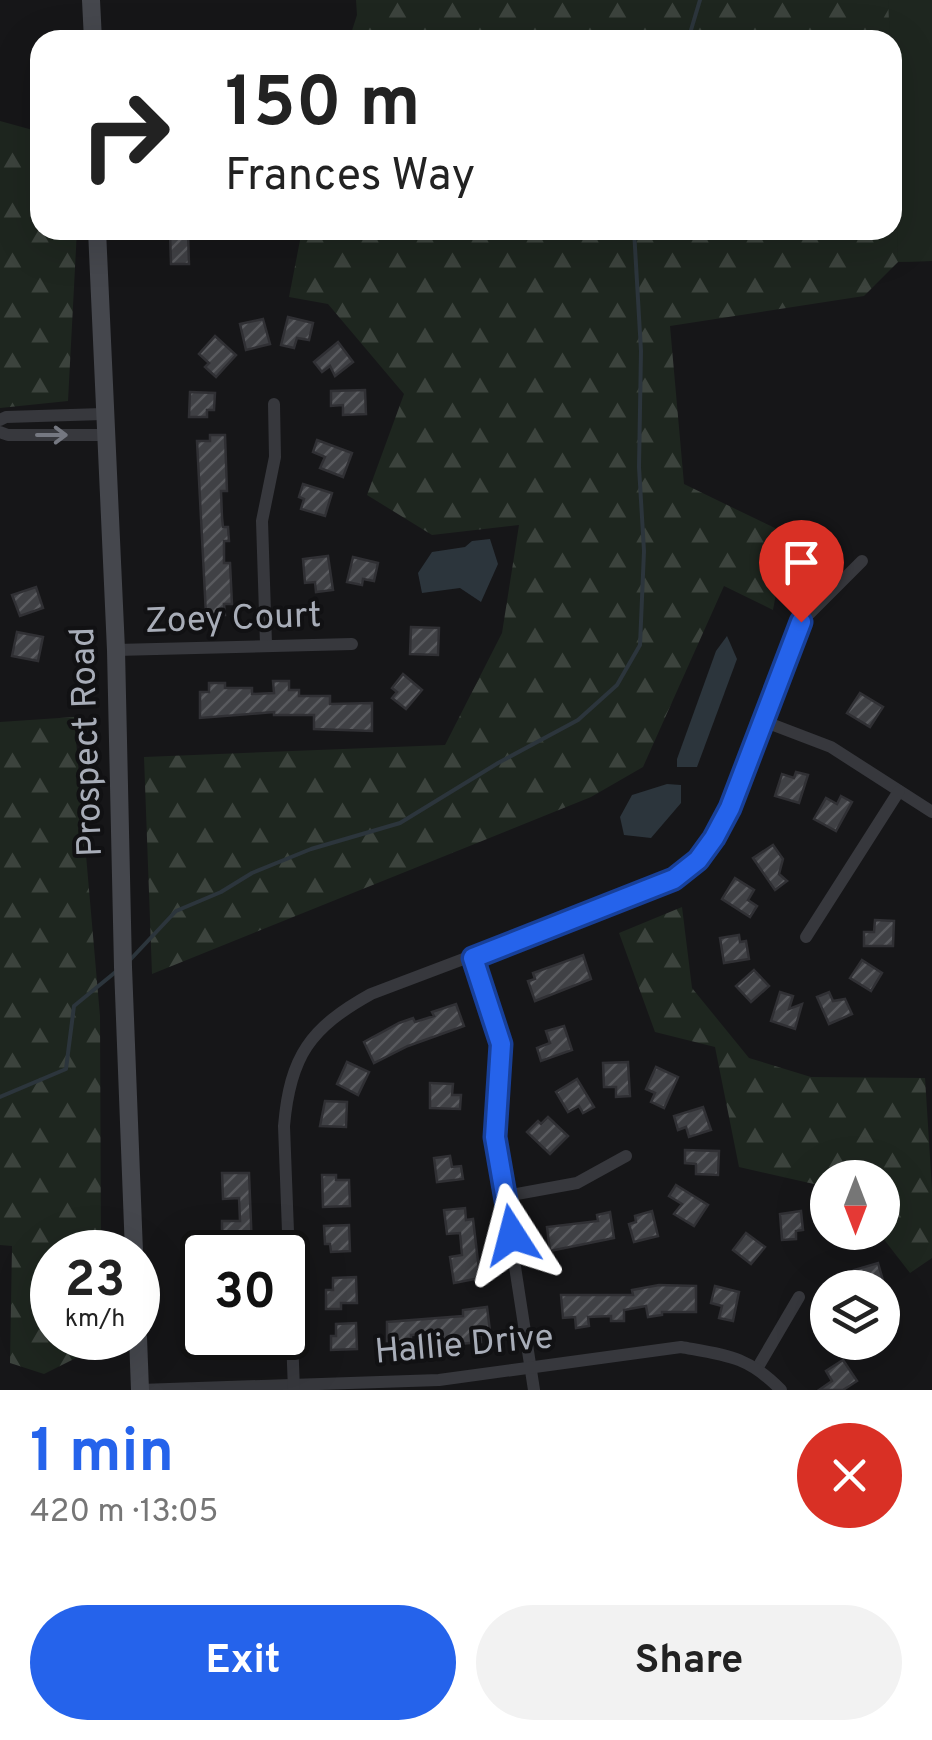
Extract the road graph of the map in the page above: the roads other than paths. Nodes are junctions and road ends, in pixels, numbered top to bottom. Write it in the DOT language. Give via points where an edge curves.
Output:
graph roads {
  1 [pos="91,0"];
  2 [pos="92,30"];
  3 [pos="98,240"];
  4 [pos="274,404"];
  5 [pos="103,414"];
  6 [pos="0,420"];
  7 [pos="0,432"];
  8 [pos="104,435"];
  9 [pos="862,562"];
  10 [pos="266,644"];
  11 [pos="352,644"];
  12 [pos="116,650"];
  13 [pos="764,721"];
  14 [pos="899,791"];
  15 [pos="932,812"];
  16 [pos="806,937"];
  17 [pos="473,958"];
  18 [pos="626,1156"];
  19 [pos="506,1196"];
  20 [pos="133,1230"];
  21 [pos="800,1296"];
  22 [pos="139,1360"];
  23 [pos="758,1367"];
  24 [pos="531,1369"];
  25 [pos="294,1387"];
  26 [pos="140,1390"];
  27 [pos="534,1390"];
  28 [pos="781,1390"];
  1 -- 2 [label="main road"];
  3 -- 5 [label="main road, Prospect Road"];
  4 -- 10 [label="street" via="275,457 262,520"];
  5 -- 6 [label="street"];
  5 -- 8 [label="main road, Prospect Road"];
  7 -- 8 [label="street, one-way"];
  8 -- 12 [label="main road, Prospect Road"];
  9 -- 13 [label="street" via="801,622"];
  10 -- 11 [label="street, Zoey Court"];
  10 -- 12 [label="street, Zoey Court"];
  12 -- 20 [label="main road, Prospect Road"];
  13 -- 14 [label="street" via="831,747"];
  13 -- 17 [label="street" via="714,838 698,860 674,879"];
  14 -- 15 [label="street"];
  14 -- 16 [label="street"];
  17 -- 19 [label="street" via="501,1044 495,1137"];
  17 -- 25 [label="street" via="337,1013 299,1059 284,1126"];
  18 -- 19 [label="street" via="578,1183"];
  19 -- 24 [label="street"];
  21 -- 23 [label="street"];
  22 -- 26 [label="main road"];
  23 -- 24 [label="street, Hallie Drive" via="681,1347"];
  23 -- 28 [label="street, Hallie Drive"];
  24 -- 25 [label="street, Hallie Drive"];
  24 -- 27 [label="street"];
  25 -- 26 [label="street, Hallie Drive"];
}
